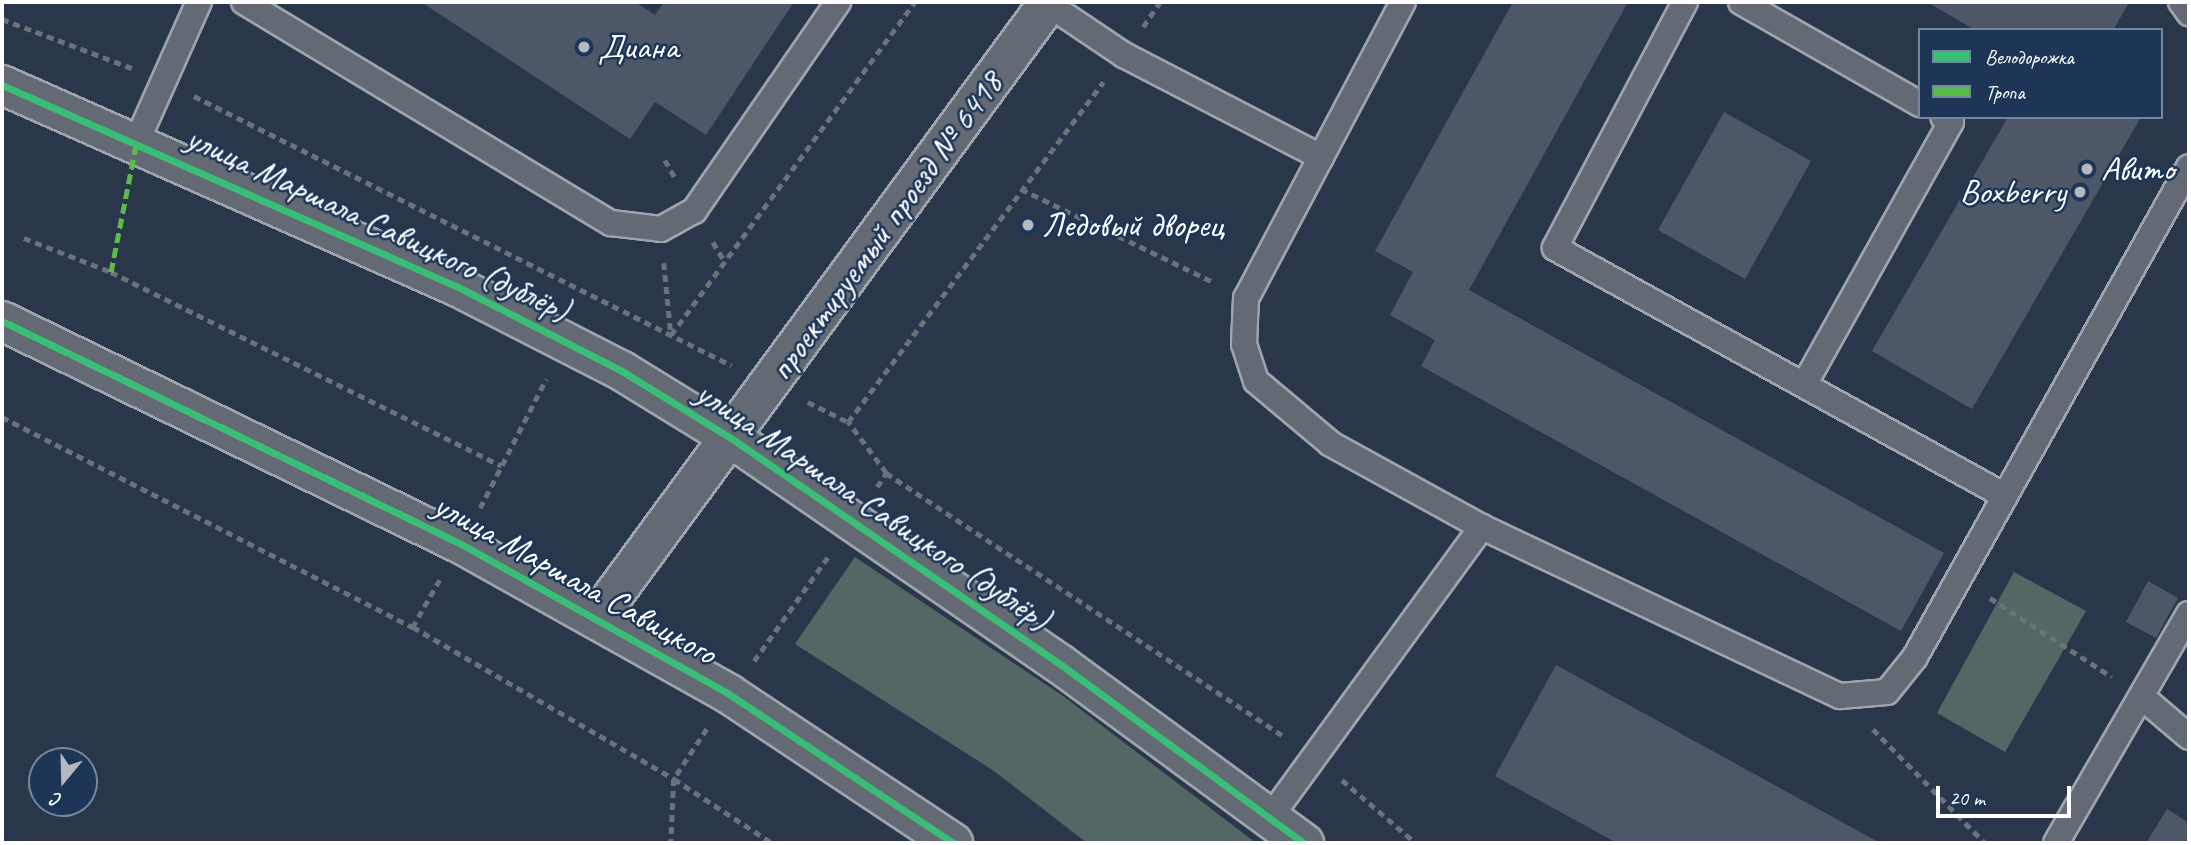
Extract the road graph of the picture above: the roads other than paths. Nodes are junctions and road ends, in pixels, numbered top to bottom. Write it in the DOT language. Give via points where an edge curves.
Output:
graph roads {
  1 [pos="199,2"];
  2 [pos="244,2"];
  3 [pos="838,2"];
  4 [pos="1403,2"];
  5 [pos="1685,2"];
  6 [pos="1741,2"];
  7 [pos="2181,2"];
  8 [pos="1048,3"];
  9 [pos="2189,13"];
  10 [pos="2,85"];
  11 [pos="1918,103"];
  12 [pos="1946,119"];
  13 [pos="137,141"];
  14 [pos="1321,158"];
  15 [pos="2189,167"];
  16 [pos="2,321"];
  17 [pos="1804,385"];
  18 [pos="732,438"];
  19 [pos="2005,496"];
  20 [pos="1482,527"];
  21 [pos="2189,614"];
  22 [pos="596,619"];
  23 [pos="2142,696"];
  24 [pos="2189,737"];
  25 [pos="1270,816"];
  26 [pos="953,843"];
  27 [pos="1304,843"];
  28 [pos="2056,843"];
  1 -- 13 [label="lane"];
  2 -- 3 [label="lane" via="611,223 661,229 694,211"];
  4 -- 14 [label="lane"];
  5 -- 17 [label="lane" via="1555,247"];
  6 -- 11 [label="lane"];
  7 -- 9 [label="lane"];
  8 -- 14 [label="lane" via="1124,55"];
  8 -- 18 [label="street, проектируемый проезд № 6418"];
  10 -- 13 [label="street, улица Маршала Савицкого (дублёр)"];
  12 -- 17 [label="lane" via="1951,122"];
  13 -- 18 [label="street, улица Маршала Савицкого (дублёр)" via="566,340"];
  14 -- 20 [label="lane" via="1246,298 1244,344 1256,381 1285,410 1331,444"];
  15 -- 19 [label="lane"];
  16 -- 22 [label="street, улица Маршала Савицкого" via="449,538"];
  17 -- 19 [label="lane"];
  18 -- 22 [label="street, проектируемый проезд № 6418"];
  18 -- 25 [label="street, улица Маршала Савицкого (дублёр)"];
  19 -- 20 [label="lane" via="1887,692 1840,696"];
  20 -- 25 [label="lane"];
  21 -- 23 [label="lane"];
  22 -- 26 [label="street, улица Маршала Савицкого" via="730,694"];
  23 -- 24 [label="lane"];
  23 -- 28 [label="lane"];
  25 -- 27 [label="street, улица Маршала Савицкого (дублёр)"];
}
